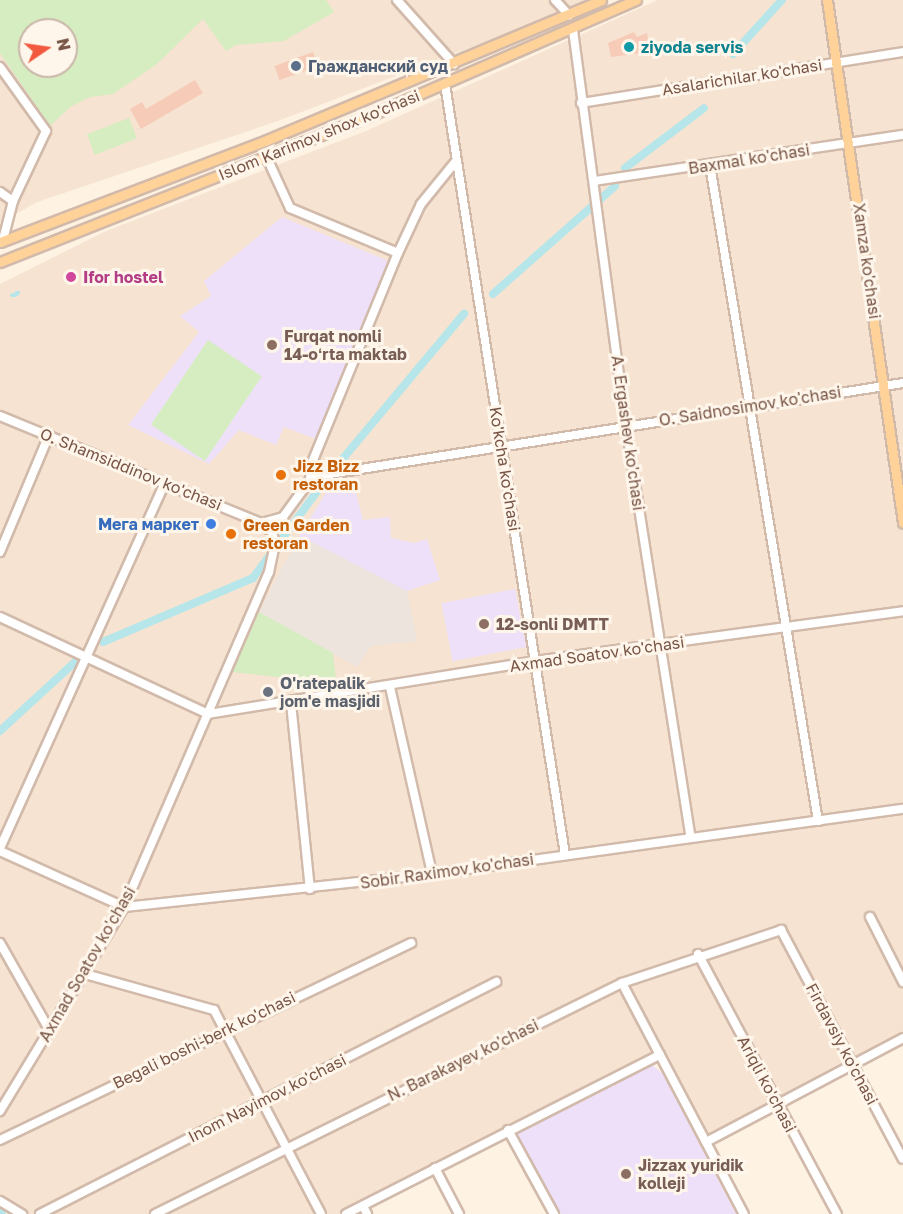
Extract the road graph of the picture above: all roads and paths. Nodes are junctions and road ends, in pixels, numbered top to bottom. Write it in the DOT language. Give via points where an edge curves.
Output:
graph roads {
  1 [pos="397,0"];
  2 [pos="555,0"];
  3 [pos="601,0"];
  4 [pos="636,0"];
  5 [pos="827,0"];
  6 [pos="569,15"];
  7 [pos="573,30"];
  8 [pos="903,52"];
  9 [pos="837,61"];
  10 [pos="454,64"];
  11 [pos="0,67"];
  12 [pos="445,84"];
  13 [pos="582,103"];
  14 [pos="903,135"];
  15 [pos="267,140"];
  16 [pos="849,143"];
  17 [pos="270,157"];
  18 [pos="456,161"];
  19 [pos="201,164"];
  20 [pos="710,165"];
  21 [pos="207,180"];
  22 [pos="594,181"];
  23 [pos="0,192"];
  24 [pos="13,201"];
  25 [pos="1,241"];
  26 [pos="398,253"];
  27 [pos="0,262"];
  28 [pos="903,383"];
  29 [pos="885,386"];
  30 [pos="749,407"];
  31 [pos="0,416"];
  32 [pos="626,425"];
  33 [pos="49,435"];
  34 [pos="501,446"];
  35 [pos="310,480"];
  36 [pos="165,482"];
  37 [pos="261,523"];
  38 [pos="903,524"];
  39 [pos="0,552"];
  40 [pos="903,611"];
  41 [pos="0,617"];
  42 [pos="784,627"];
  43 [pos="660,646"];
  44 [pos="87,657"];
  45 [pos="535,661"];
  46 [pos="390,687"];
  47 [pos="291,703"];
  48 [pos="208,714"];
  49 [pos="903,808"];
  50 [pos="818,820"];
  51 [pos="690,836"];
  52 [pos="0,850"];
  53 [pos="565,855"];
  54 [pos="432,874"];
  55 [pos="310,889"];
  56 [pos="124,907"];
  57 [pos="870,917"];
  58 [pos="781,930"];
  59 [pos="411,943"];
  60 [pos="0,944"];
  61 [pos="698,954"];
  62 [pos="901,973"];
  63 [pos="85,974"];
  64 [pos="496,982"];
  65 [pos="903,982"];
  66 [pos="622,983"];
  67 [pos="224,1030"];
  68 [pos="51,1031"];
  69 [pos="903,1038"];
  70 [pos="660,1055"];
  71 [pos="852,1064"];
  72 [pos="263,1100"];
  73 [pos="777,1103"];
  74 [pos="1,1104"];
  75 [pos="508,1130"];
  76 [pos="0,1140"];
  77 [pos="706,1142"];
  78 [pos="287,1147"];
  79 [pos="903,1159"];
  80 [pos="435,1168"];
  81 [pos="0,1201"];
  82 [pos="363,1206"];
  83 [pos="22,1214"];
  84 [pos="40,1214"];
  85 [pos="155,1214"];
  86 [pos="321,1214"];
  87 [pos="346,1214"];
  88 [pos="367,1214"];
  89 [pos="459,1214"];
  90 [pos="554,1214"];
  91 [pos="744,1214"];
  92 [pos="837,1214"];
  1 -- 10 [label="street"];
  2 -- 6 [label="street"];
  3 -- 6 [label="main road, Islom Karimov shox ko'chasi"];
  4 -- 7 [label="main road, Islom Karimov shox ko'chasi"];
  5 -- 9 [label="main road, Xamza ko'chasi"];
  6 -- 10 [label="main road, Islom Karimov shox ko'chasi"];
  7 -- 12 [label="main road, Islom Karimov shox ko'chasi"];
  7 -- 13 [label="street, A. Ergashev ko'chasi"];
  8 -- 9 [label="street, Asalarichilar ko'chasi"];
  9 -- 13 [label="street, Asalarichilar ko'chasi"];
  9 -- 16 [label="main road, Xamza ko'chasi"];
  10 -- 15 [label="main road, Islom Karimov shox ko'chasi"];
  11 -- 24 [label="street" via="46,131"];
  12 -- 17 [label="main road, Islom Karimov shox ko'chasi"];
  12 -- 18 [label="street, Ko'kcha ko'chasi"];
  13 -- 22 [label="street, A. Ergashev ko'chasi"];
  14 -- 16 [label="street, Baxmal ko'chasi"];
  15 -- 17 [label="main road" via="263,149"];
  15 -- 19 [label="main road, Islom Karimov shox ko'chasi"];
  16 -- 20 [label="street, Baxmal ko'chasi"];
  16 -- 29 [label="main road, Xamza ko'chasi"];
  17 -- 21 [label="main road, Islom Karimov shox ko'chasi"];
  17 -- 26 [label="street" via="290,208"];
  18 -- 26 [label="street" via="421,204"];
  18 -- 34 [label="street, Ko'kcha ko'chasi"];
  19 -- 21 [label="main road" via="211,169"];
  19 -- 25 [label="main road, Islom Karimov shox ko'chasi"];
  20 -- 22 [label="street, Baxmal ko'chasi"];
  20 -- 30 [label="street"];
  21 -- 27 [label="main road, Islom Karimov shox ko'chasi"];
  22 -- 32 [label="street, A. Ergashev ko'chasi"];
  23 -- 24 [label="street"];
  24 -- 25 [label="street"];
  26 -- 35 [label="street" via="311,465"];
  28 -- 29 [label="street, O. Saidnosimov ko'chasi"];
  29 -- 30 [label="street, O. Saidnosimov ko'chasi"];
  29 -- 38 [label="main road, Xamza ko'chasi"];
  30 -- 32 [label="street, O. Saidnosimov ko'chasi"];
  30 -- 42 [label="street"];
  31 -- 33 [label="street, O. Shamsiddinov ko'chasi"];
  32 -- 34 [label="street, O. Saidnosimov ko'chasi"];
  32 -- 43 [label="street, A. Ergashev ko'chasi"];
  33 -- 36 [label="street, O. Shamsiddinov ko'chasi"];
  33 -- 39 [label="street"];
  34 -- 35 [label="street, O. Saidnosimov ko'chasi"];
  34 -- 45 [label="street, Ko'kcha ko'chasi"];
  35 -- 37 [label="street" via="284,517"];
  36 -- 37 [label="street, O. Shamsiddinov ko'chasi"];
  36 -- 44 [label="street"];
  37 -- 48 [label="street, Axmad Soatov ko'chasi" via="272,532 274,548"];
  40 -- 42 [label="street, Axmad Soatov ko'chasi"];
  41 -- 44 [label="street"];
  42 -- 43 [label="street, Axmad Soatov ko'chasi"];
  42 -- 50 [label="street"];
  43 -- 45 [label="street, Axmad Soatov ko'chasi"];
  43 -- 51 [label="street, A. Ergashev ko'chasi"];
  44 -- 48 [label="street"];
  44 -- 52 [label="street"];
  45 -- 46 [label="street, Axmad Soatov ko'chasi"];
  45 -- 53 [label="street, Ko'kcha ko'chasi"];
  46 -- 47 [label="street, Axmad Soatov ko'chasi"];
  46 -- 54 [label="street"];
  47 -- 48 [label="street, Axmad Soatov ko'chasi"];
  47 -- 55 [label="street"];
  48 -- 56 [label="street, Axmad Soatov ko'chasi"];
  49 -- 50 [label="street, Sobir Raximov ko'chasi"];
  50 -- 51 [label="street, Sobir Raximov ko'chasi"];
  51 -- 53 [label="street, Sobir Raximov ko'chasi"];
  52 -- 56 [label="street, Sobir Raximov ko'chasi"];
  53 -- 54 [label="street, Sobir Raximov ko'chasi"];
  54 -- 55 [label="street, Sobir Raximov ko'chasi"];
  55 -- 56 [label="street, Sobir Raximov ko'chasi"];
  56 -- 63 [label="street, Axmad Soatov ko'chasi"];
  57 -- 62 [label="street"];
  58 -- 61 [label="street, N. Barakayev ko'chasi"];
  58 -- 71 [label="street, Firdavsiy ko'chasi"];
  59 -- 67 [label="street, Begali boshi-berk ko'chasi"];
  60 -- 68 [label="street"];
  61 -- 66 [label="street, N. Barakayev ko'chasi"];
  61 -- 73 [label="street, Ariqli ko'chasi"];
  62 -- 65 [label="street"];
  63 -- 67 [label="street" via="214,1010"];
  63 -- 68 [label="street, Axmad Soatov ko'chasi"];
  64 -- 72 [label="street, Inom Nayimov ko'chasi"];
  66 -- 70 [label="street"];
  66 -- 78 [label="street, N. Barakayev ko'chasi"];
  67 -- 72 [label="street"];
  67 -- 76 [label="street, Begali boshi-berk ko'chasi"];
  68 -- 74 [label="street, Axmad Soatov ko'chasi"];
  69 -- 71 [label="street"];
  70 -- 75 [label="street"];
  70 -- 77 [label="street"];
  71 -- 73 [label="street"];
  71 -- 79 [label="street, Firdavsiy ko'chasi"];
  72 -- 78 [label="street"];
  72 -- 84 [label="street, Inom Nayimov ko'chasi"];
  73 -- 77 [label="street"];
  73 -- 92 [label="street, Ariqli ko'chasi"];
  75 -- 80 [label="street"];
  75 -- 90 [label="street"];
  77 -- 91 [label="street"];
  78 -- 85 [label="street, N. Barakayev ko'chasi"];
  78 -- 86 [label="street"];
  80 -- 82 [label="street"];
  80 -- 89 [label="street"];
  81 -- 83 [label="street"];
  82 -- 87 [label="street"];
  82 -- 88 [label="street"];
}
